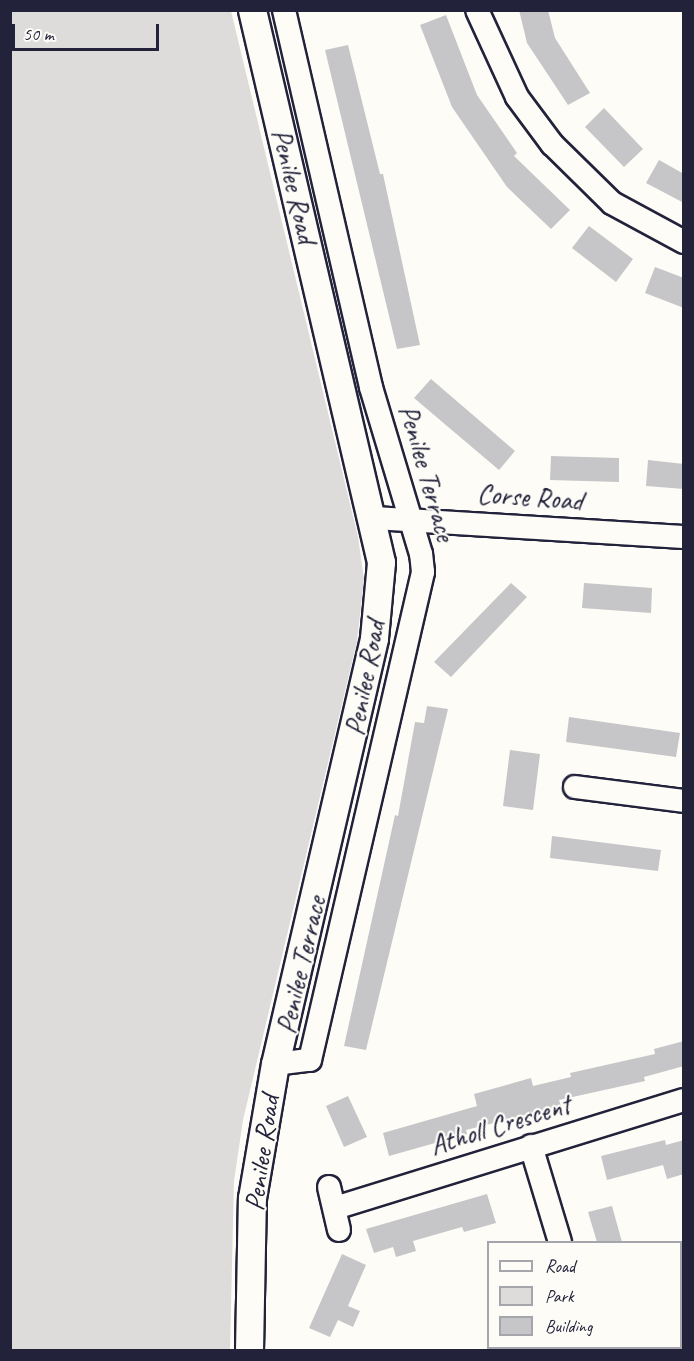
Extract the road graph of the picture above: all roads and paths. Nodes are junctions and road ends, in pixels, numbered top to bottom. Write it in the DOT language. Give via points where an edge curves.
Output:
graph roads {
  1 [pos="252,10"];
  2 [pos="284,10"];
  3 [pos="477,10"];
  4 [pos="684,242"];
  5 [pos="373,518"];
  6 [pos="408,518"];
  7 [pos="684,537"];
  8 [pos="575,787"];
  9 [pos="684,801"];
  10 [pos="275,1064"];
  11 [pos="684,1100"];
  12 [pos="531,1146"];
  13 [pos="334,1208"];
  14 [pos="560,1241"];
  15 [pos="249,1350"];
  1 -- 5 [label="street, Penilee Road"];
  2 -- 6 [label="street, Penilee Terrace" via="371,387"];
  3 -- 4 [label="street" via="517,98 552,144 612,203"];
  5 -- 6 [label="street, Corse Road"];
  5 -- 10 [label="street, Penilee Road" via="381,562 374,638"];
  6 -- 7 [label="street, Corse Road"];
  6 -- 10 [label="street, Penilee Terrace" via="423,572 310,1060"];
  8 -- 9 [label="street"];
  10 -- 15 [label="street, Penilee Road" via="252,1198"];
  11 -- 12 [label="street, Atholl Crescent"];
  12 -- 13 [label="street, Atholl Crescent"];
  12 -- 14 [label="street"];
}
